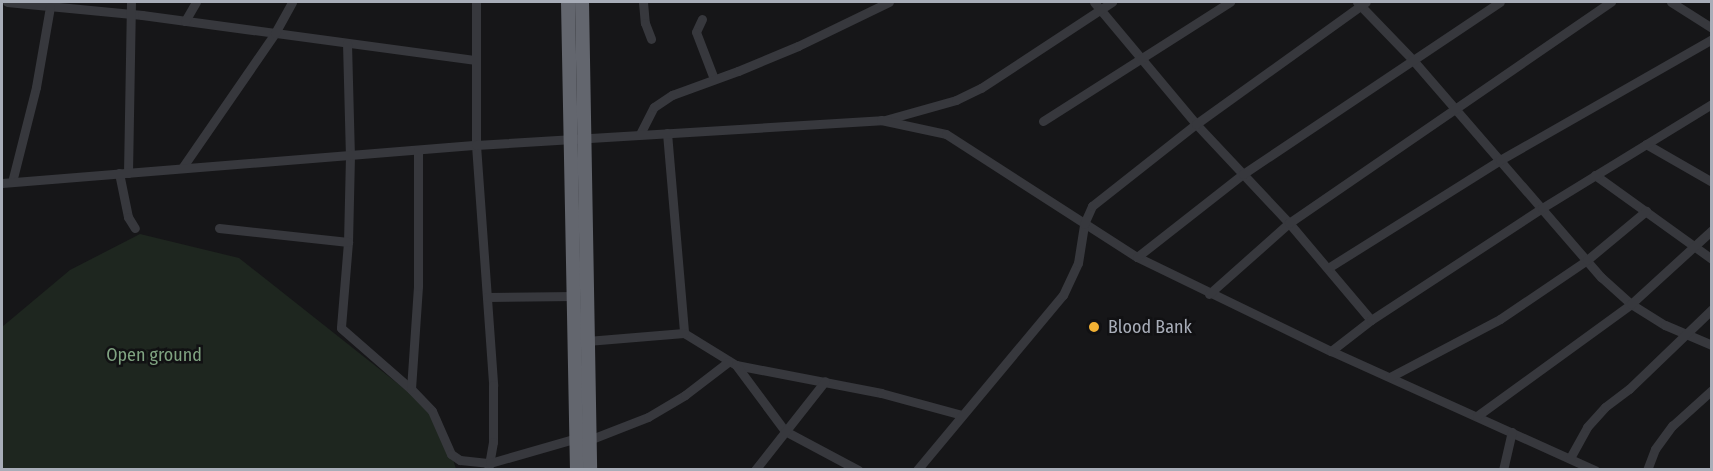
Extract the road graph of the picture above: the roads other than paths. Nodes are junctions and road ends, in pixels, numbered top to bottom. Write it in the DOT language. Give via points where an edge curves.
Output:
graph roads {
  1 [pos="7,2"];
  2 [pos="131,2"];
  3 [pos="196,2"];
  4 [pos="292,2"];
  5 [pos="476,2"];
  6 [pos="568,2"];
  7 [pos="582,2"];
  8 [pos="643,2"];
  9 [pos="889,2"];
  10 [pos="1094,2"];
  11 [pos="1112,2"];
  12 [pos="1230,2"];
  13 [pos="1500,2"];
  14 [pos="1611,2"];
  15 [pos="1671,2"];
  16 [pos="1360,3"];
  17 [pos="50,7"];
  18 [pos="1100,10"];
  19 [pos="131,14"];
  20 [pos="702,19"];
  21 [pos="185,21"];
  22 [pos="1712,28"];
  23 [pos="275,33"];
  24 [pos="651,39"];
  25 [pos="1712,39"];
  26 [pos="347,43"];
  27 [pos="1142,59"];
  28 [pos="1412,59"];
  29 [pos="476,60"];
  30 [pos="714,79"];
  31 [pos="1712,104"];
  32 [pos="1456,109"];
  33 [pos="881,120"];
  34 [pos="1043,121"];
  35 [pos="1196,124"];
  36 [pos="667,133"];
  37 [pos="640,134"];
  38 [pos="577,140"];
  39 [pos="1646,144"];
  40 [pos="476,145"];
  41 [pos="418,150"];
  42 [pos="350,155"];
  43 [pos="1500,160"];
  44 [pos="182,168"];
  45 [pos="123,173"];
  46 [pos="1243,174"];
  47 [pos="1595,175"];
  48 [pos="7,182"];
  49 [pos="1712,182"];
  50 [pos="1542,208"];
  51 [pos="1646,211"];
  52 [pos="1289,222"];
  53 [pos="1084,224"];
  54 [pos="135,228"];
  55 [pos="219,228"];
  56 [pos="1712,230"];
  57 [pos="348,242"];
  58 [pos="1695,245"];
  59 [pos="1137,257"];
  60 [pos="1712,259"];
  61 [pos="1587,260"];
  62 [pos="1328,268"];
  63 [pos="1209,294"];
  64 [pos="575,296"];
  65 [pos="487,297"];
  66 [pos="1631,304"];
  67 [pos="1712,309"];
  68 [pos="1371,320"];
  69 [pos="684,333"];
  70 [pos="1686,334"];
  71 [pos="587,341"];
  72 [pos="1712,345"];
  73 [pos="1331,351"];
  74 [pos="732,364"];
  75 [pos="1390,377"];
  76 [pos="825,381"];
  77 [pos="411,389"];
  78 [pos="1712,390"];
  79 [pos="962,415"];
  80 [pos="1478,416"];
  81 [pos="786,431"];
  82 [pos="1512,432"];
  83 [pos="583,439"];
  84 [pos="1570,458"];
  85 [pos="489,466"];
  86 [pos="577,470"];
  87 [pos="590,470"];
  88 [pos="755,470"];
  89 [pos="858,470"];
  90 [pos="917,470"];
  91 [pos="1503,470"];
  92 [pos="1595,470"];
  93 [pos="1647,470"];
  1 -- 17 [label="street"];
  2 -- 19 [label="street"];
  3 -- 21 [label="street"];
  4 -- 23 [label="street"];
  5 -- 29 [label="street"];
  6 -- 38 [label="highway"];
  7 -- 38 [label="highway"];
  8 -- 24 [label="street"];
  9 -- 30 [label="street" via="798,46"];
  10 -- 18 [label="street"];
  11 -- 18 [label="street"];
  12 -- 27 [label="street"];
  13 -- 28 [label="street"];
  14 -- 32 [label="street"];
  15 -- 22 [label="street"];
  16 -- 28 [label="street"];
  16 -- 35 [label="street"];
  17 -- 19 [label="street"];
  17 -- 48 [label="street" via="36,87"];
  18 -- 27 [label="street"];
  18 -- 33 [label="street" via="981,88 956,100"];
  19 -- 21 [label="street"];
  19 -- 45 [label="street"];
  20 -- 30 [label="street" via="696,32"];
  21 -- 23 [label="street"];
  23 -- 26 [label="street"];
  23 -- 44 [label="street"];
  25 -- 43 [label="street"];
  26 -- 29 [label="street"];
  26 -- 42 [label="street"];
  27 -- 34 [label="street"];
  27 -- 35 [label="street"];
  28 -- 32 [label="street"];
  28 -- 46 [label="street"];
  29 -- 40 [label="street"];
  30 -- 37 [label="street" via="672,95 654,107"];
  31 -- 39 [label="street"];
  32 -- 43 [label="street"];
  32 -- 52 [label="street"];
  33 -- 36 [label="street"];
  33 -- 53 [label="street" via="946,134"];
  35 -- 46 [label="street"];
  35 -- 53 [label="street" via="1092,206"];
  36 -- 37 [label="street"];
  36 -- 69 [label="street"];
  37 -- 38 [label="street"];
  38 -- 40 [label="street"];
  38 -- 64 [label="highway"];
  38 -- 71 [label="highway"];
  39 -- 47 [label="street"];
  39 -- 49 [label="street"];
  40 -- 41 [label="street"];
  40 -- 65 [label="street"];
  41 -- 42 [label="street"];
  41 -- 77 [label="street" via="418,276"];
  42 -- 44 [label="street"];
  42 -- 57 [label="street"];
  43 -- 50 [label="street"];
  43 -- 62 [label="street"];
  44 -- 45 [label="street"];
  45 -- 48 [label="street"];
  45 -- 54 [label="street" via="128,217"];
  46 -- 52 [label="street"];
  46 -- 59 [label="street"];
  47 -- 50 [label="street"];
  47 -- 51 [label="street"];
  50 -- 61 [label="street"];
  50 -- 68 [label="street"];
  51 -- 58 [label="street"];
  51 -- 61 [label="street"];
  52 -- 62 [label="street"];
  52 -- 63 [label="street"];
  53 -- 59 [label="street"];
  53 -- 79 [label="street" via="1078,263 1063,295"];
  55 -- 57 [label="street"];
  56 -- 58 [label="street"];
  57 -- 77 [label="street" via="341,328"];
  58 -- 60 [label="street"];
  58 -- 66 [label="street"];
  59 -- 63 [label="street"];
  61 -- 66 [label="street"];
  61 -- 75 [label="street" via="1500,319"];
  62 -- 68 [label="street"];
  63 -- 73 [label="street"];
  64 -- 65 [label="street"];
  64 -- 83 [label="highway"];
  65 -- 85 [label="street" via="493,385"];
  66 -- 70 [label="street" via="1665,326"];
  66 -- 80 [label="street"];
  67 -- 70 [label="street"];
  68 -- 73 [label="street"];
  69 -- 71 [label="street"];
  69 -- 74 [label="street"];
  70 -- 72 [label="street"];
  70 -- 84 [label="street" via="1605,407 1587,427"];
  71 -- 83 [label="highway"];
  73 -- 75 [label="street"];
  74 -- 76 [label="street"];
  74 -- 81 [label="street"];
  74 -- 83 [label="street" via="648,417"];
  75 -- 80 [label="street"];
  76 -- 79 [label="street"];
  76 -- 81 [label="street"];
  77 -- 85 [label="street" via="432,411 451,454 460,460"];
  78 -- 93 [label="street" via="1672,426 1655,449"];
  79 -- 90 [label="street"];
  80 -- 82 [label="street"];
  81 -- 88 [label="street"];
  81 -- 89 [label="street"];
  82 -- 84 [label="street"];
  82 -- 91 [label="street"];
  83 -- 85 [label="street"];
  83 -- 86 [label="highway"];
  83 -- 87 [label="highway"];
  84 -- 92 [label="street"];
}
